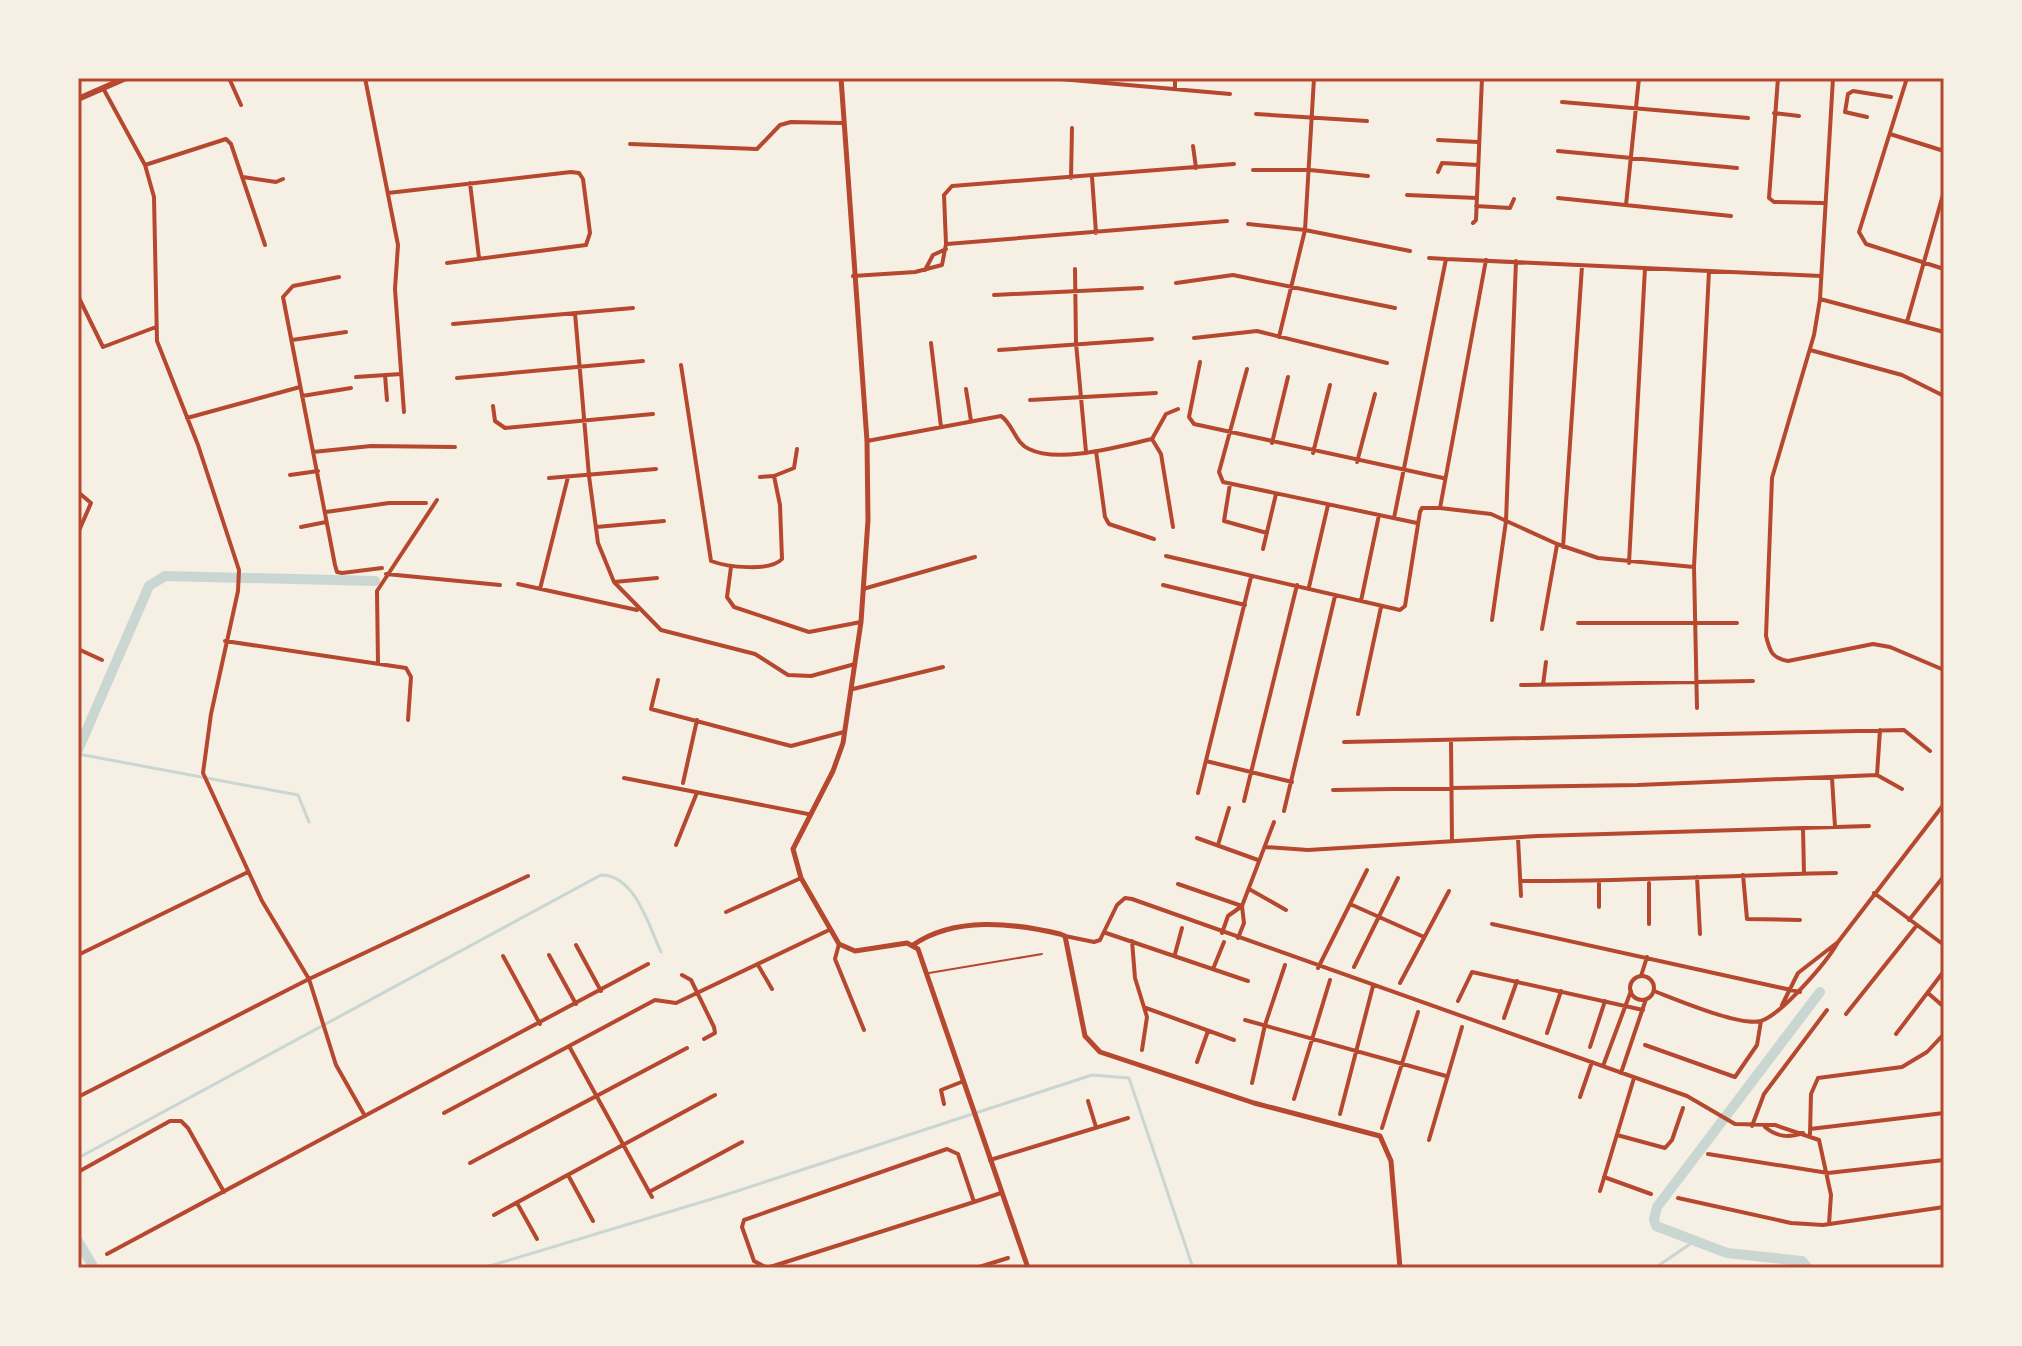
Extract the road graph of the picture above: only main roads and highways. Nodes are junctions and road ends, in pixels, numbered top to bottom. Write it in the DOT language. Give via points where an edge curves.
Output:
graph roads {
  1 [pos="126,78"];
  2 [pos="112,80"];
  3 [pos="78,99"];
  1 -- 2 [label="main road"];
  2 -- 3 [label="main road"];
}
